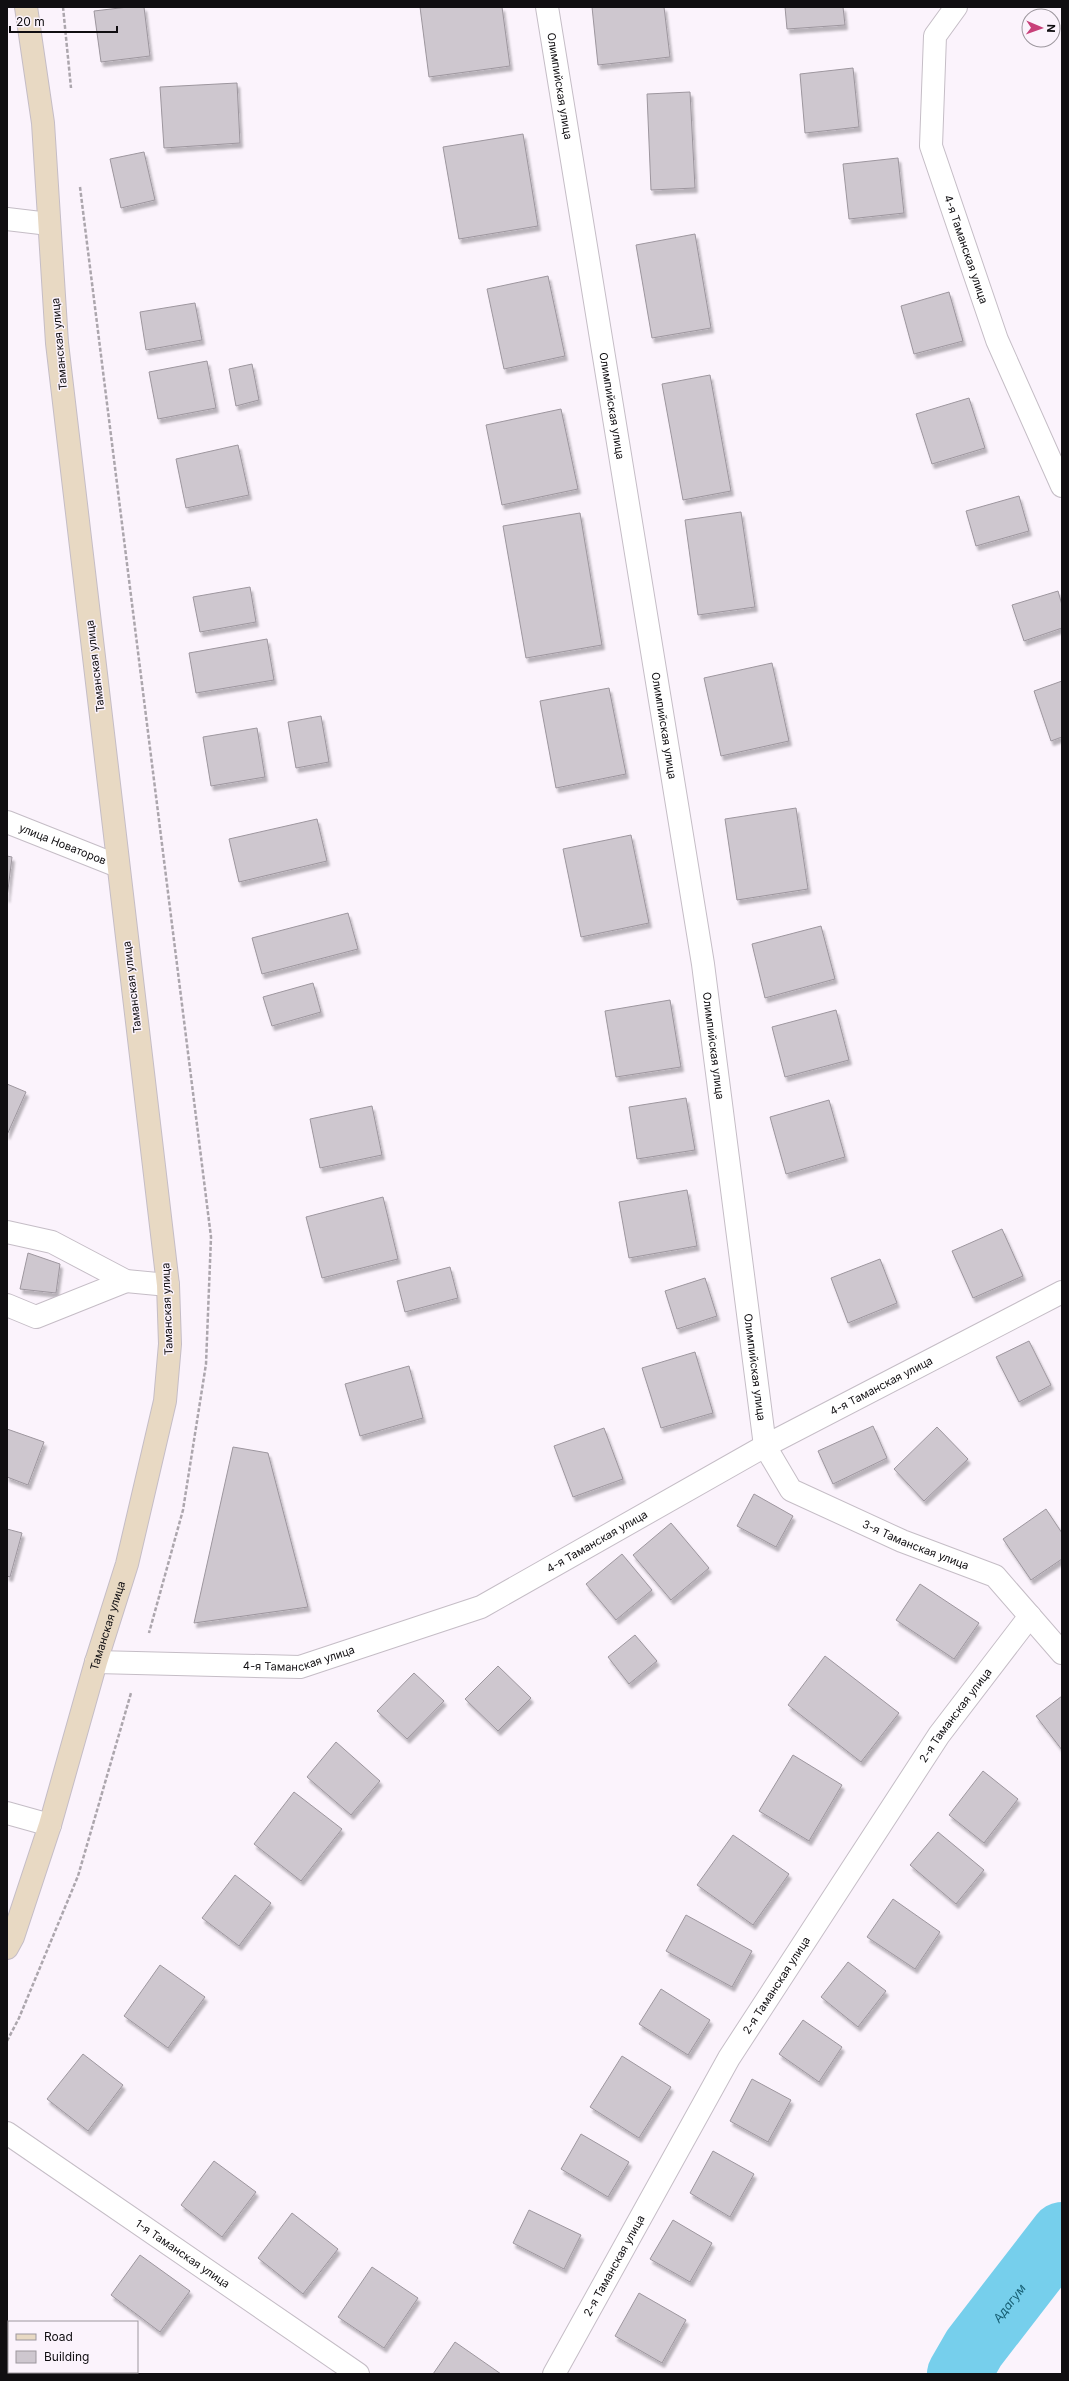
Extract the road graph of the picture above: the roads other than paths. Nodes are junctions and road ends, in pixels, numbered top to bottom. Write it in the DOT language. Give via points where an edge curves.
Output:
graph roads {
  1 [pos="26,7"];
  2 [pos="547,7"];
  3 [pos="956,7"];
  4 [pos="7,219"];
  5 [pos="50,224"];
  6 [pos="1062,486"];
  7 [pos="7,822"];
  8 [pos="118,866"];
  9 [pos="7,1232"];
  10 [pos="126,1281"];
  11 [pos="168,1285"];
  12 [pos="1062,1292"];
  13 [pos="7,1305"];
  14 [pos="765,1446"];
  15 [pos="1030,1616"];
  16 [pos="1062,1653"];
  17 [pos="96,1662"];
  18 [pos="7,1813"];
  19 [pos="50,1825"];
  20 [pos="7,1948"];
  21 [pos="7,2133"];
  22 [pos="358,2374"];
  23 [pos="554,2374"];
  1 -- 5 [label="main road, Таманская улица" via="43,123"];
  2 -- 14 [label="street, Олимпийская улица" via="703,964"];
  3 -- 6 [label="street, 4-я Таманская улица" via="935,36 931,146 997,340"];
  4 -- 5 [label="street"];
  5 -- 8 [label="main road, Таманская улица" via="57,343"];
  7 -- 8 [label="street, улица Новаторов"];
  8 -- 11 [label="main road, Таманская улица"];
  9 -- 10 [label="street" via="52,1242"];
  10 -- 11 [label="street"];
  10 -- 13 [label="street" via="36,1317"];
  11 -- 17 [label="main road, Таманская улица" via="170,1344 165,1401 127,1564"];
  12 -- 14 [label="street, 4-я Таманская улица"];
  14 -- 15 [label="street, 3-я Таманская улица" via="791,1490 902,1541 994,1576"];
  14 -- 17 [label="street, 4-я Таманская улица" via="481,1607 300,1667"];
  15 -- 16 [label="street, 3-я Таманская улица"];
  15 -- 23 [label="street, 2-я Таманская улица" via="939,1735 729,2058"];
  17 -- 19 [label="main road, Таманская улица"];
  18 -- 19 [label="street"];
  19 -- 20 [label="main road, Таманская улица" via="13,1937"];
  21 -- 22 [label="street, 1-я Таманская улица"];
}
